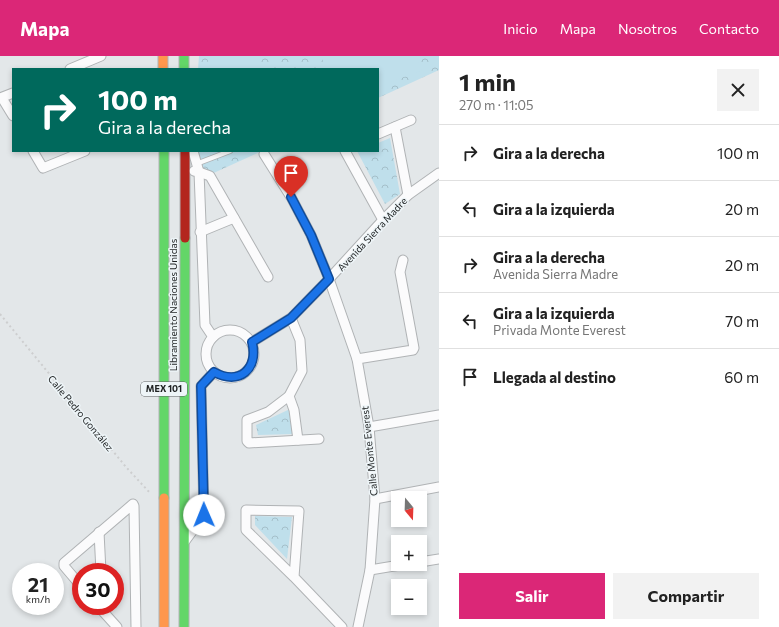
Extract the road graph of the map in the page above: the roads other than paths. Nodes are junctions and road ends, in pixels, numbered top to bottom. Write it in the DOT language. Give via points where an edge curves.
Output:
graph roads {
  1 [pos="100,56"];
  2 [pos="163,56"];
  3 [pos="184,56"];
  4 [pos="72,68"];
  5 [pos="163,68"];
  6 [pos="184,68"];
  7 [pos="12,93"];
  8 [pos="1,98"];
  9 [pos="12,114"];
  10 [pos="411,120"];
  11 [pos="395,127"];
  12 [pos="379,134"];
  13 [pos="34,152"];
  14 [pos="83,152"];
  15 [pos="164,152"];
  16 [pos="185,152"];
  17 [pos="193,152"];
  18 [pos="228,152"];
  19 [pos="347,152"];
  20 [pos="264,154"];
  21 [pos="185,167"];
  22 [pos="198,168"];
  23 [pos="438,177"];
  24 [pos="408,195"];
  25 [pos="234,218"];
  26 [pos="383,220"];
  27 [pos="200,232"];
  28 [pos="403,260"];
  29 [pos="268,277"];
  30 [pos="329,279"];
  31 [pos="291,318"];
  32 [pos="213,337"];
  33 [pos="252,342"];
  34 [pos="357,359"];
  35 [pos="214,372"];
  36 [pos="290,396"];
  37 [pos="439,415"];
  38 [pos="369,427"];
  39 [pos="319,439"];
  40 [pos="298,440"];
  41 [pos="439,487"];
  42 [pos="375,499"];
  43 [pos="99,532"];
  44 [pos="184,542"];
  45 [pos="439,559"];
  46 [pos="427,561"];
  47 [pos="100,563"];
  48 [pos="391,566"];
  49 [pos="370,570"];
  50 [pos="72,574"];
  51 [pos="294,577"];
  52 [pos="107,615"];
  53 [pos="116,627"];
  54 [pos="136,627"];
  55 [pos="164,627"];
  56 [pos="184,627"];
  57 [pos="342,627"];
  58 [pos="358,627"];
  1 -- 4 [label="street"];
  2 -- 5 [label="highway"];
  3 -- 6 [label="highway"];
  7 -- 8 [label="street"];
  8 -- 9 [label="street"];
  10 -- 11 [label="street"];
  11 -- 12 [label="street"];
  11 -- 24 [label="street"];
  13 -- 14 [label="street" via="43,168"];
  15 -- 55 [label="highway, Libramiento Naciones Unidas / MEX 101"];
  16 -- 21 [label="highway, Libramiento Naciones Unidas / MEX 101"];
  17 -- 22 [label="street"];
  18 -- 22 [label="lane"];
  19 -- 26 [label="street"];
  20 -- 30 [label="street, Calle Monte Everest" via="308,228"];
  21 -- 22 [label="street"];
  21 -- 44 [label="highway, Libramiento Naciones Unidas / MEX 101"];
  22 -- 25 [label="street" via="210,176"];
  22 -- 27 [label="street"];
  23 -- 24 [label="street, Avenida Sierra Madre"];
  24 -- 26 [label="street, Avenida Sierra Madre"];
  25 -- 27 [label="street"];
  25 -- 29 [label="street"];
  26 -- 30 [label="street, Avenida Sierra Madre"];
  27 -- 32 [label="street" via="205,325"];
  28 -- 34 [label="street" via="400,272 414,348"];
  30 -- 31 [label="street, Avenida Sierra Madre"];
  30 -- 34 [label="street, Calle Monte Everest"];
  31 -- 33 [label="street, Avenida Sierra Madre"];
  31 -- 36 [label="street" via="300,340 302,372"];
  32 -- 33 [label="street" via="224,331 236,330"];
  32 -- 35 [label="street" via="206,349 206,358"];
  33 -- 35 [label="street" via="254,359 244,373 230,378"];
  34 -- 38 [label="street, Calle Monte Everest"];
  35 -- 44 [label="street" via="201,386 204,515"];
  36 -- 40 [label="street"];
  36 -- 40 [label="street" via="268,412 247,420 247,441 249,443"];
  37 -- 38 [label="street"];
  38 -- 42 [label="street, Calle Monte Everest"];
  39 -- 40 [label="street"];
  41 -- 42 [label="street"];
  42 -- 49 [label="street, Calle Monte Everest"];
  43 -- 47 [label="street"];
  43 -- 50 [label="street" via="64,564"];
  43 -- 54 [label="street" via="133,504"];
  44 -- 56 [label="highway, Libramiento Naciones Unidas / MEX 101"];
  45 -- 46 [label="street"];
  48 -- 49 [label="street"];
  49 -- 58 [label="street, Calle Monte Everest"];
  51 -- 51 [label="street" via="246,530 246,510 299,512"];
  51 -- 57 [label="street"];
  52 -- 53 [label="street"];
}
